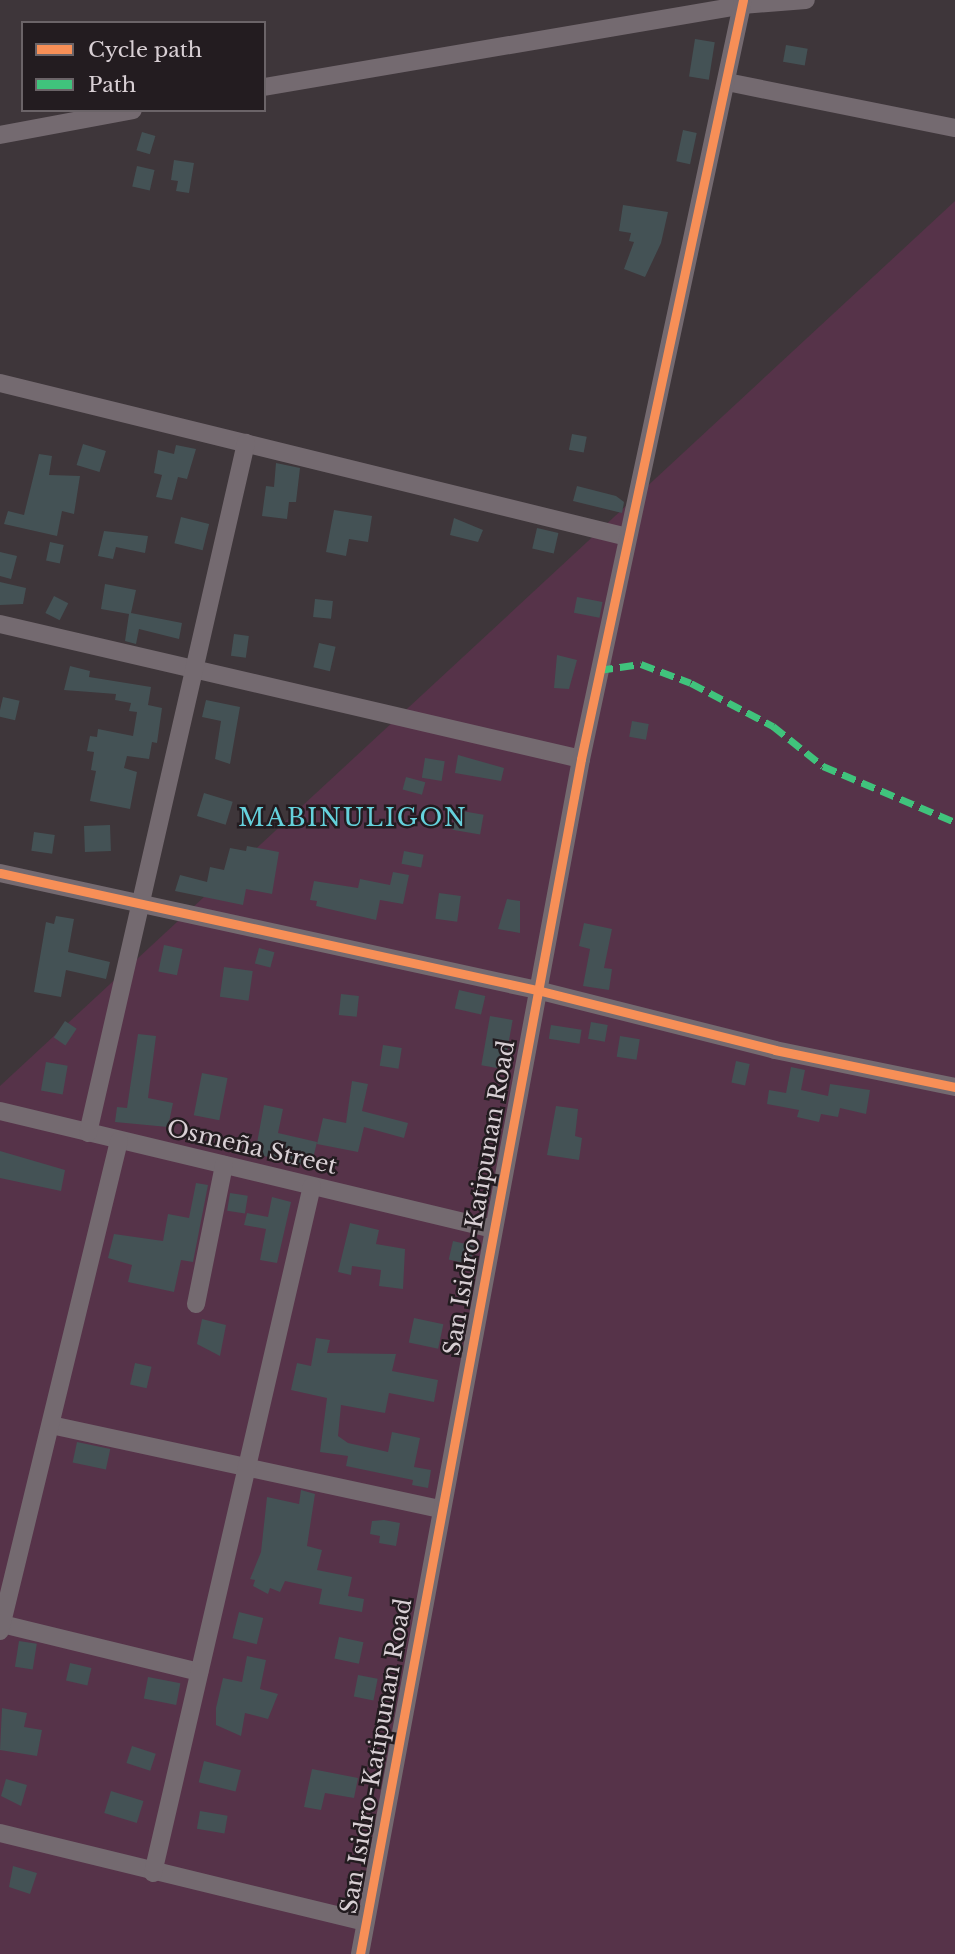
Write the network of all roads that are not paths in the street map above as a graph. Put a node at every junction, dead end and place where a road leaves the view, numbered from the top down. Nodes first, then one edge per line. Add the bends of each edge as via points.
1 (806, 0) edge
2 (743, 2) edge
3 (727, 82) junction
4 (266, 87) edge
5 (122, 112) edge
6 (955, 128) edge
7 (0, 135) edge
8 (0, 383) edge
9 (246, 443) junction
10 (627, 537) junction
11 (0, 624) edge
12 (195, 669) junction
13 (581, 759) junction
14 (0, 873) edge
15 (141, 904) junction
16 (537, 990) junction
17 (955, 1087) edge
18 (0, 1111) edge
19 (88, 1133) junction
20 (119, 1141) junction
21 (224, 1165) junction
22 (312, 1186) junction
23 (493, 1229) junction
24 (195, 1304) dead end
25 (51, 1425) junction
26 (247, 1467) junction
27 (441, 1509) junction
28 (1, 1628) edge
29 (199, 1672) junction
30 (0, 1833) edge
31 (153, 1873) junction
32 (365, 1922) junction
33 (360, 1954) edge

1 - 2 street
2 - 3 street, San Isidro-Katipunan Road
2 - 4 street
3 - 6 street
3 - 10 street, San Isidro-Katipunan Road
5 - 7 street
8 - 9 street
9 - 10 street
9 - 12 street
10 - 13 street, San Isidro-Katipunan Road
11 - 12 street
12 - 13 street
12 - 15 street
13 - 16 street, San Isidro-Katipunan Road
14 - 15 street
15 - 16 street
15 - 19 street
16 - 17 street via 775,1050
16 - 23 street, San Isidro-Katipunan Road
18 - 19 street, Osmeña Street
19 - 20 street, Osmeña Street
20 - 21 street, Osmeña Street
20 - 25 street
21 - 22 street, Osmeña Street
21 - 24 street
22 - 23 street, Osmeña Street
22 - 26 street
23 - 27 street, San Isidro-Katipunan Road
25 - 26 street
25 - 28 street
26 - 27 street
26 - 29 street
27 - 32 street, San Isidro-Katipunan Road
28 - 29 street
29 - 31 street
30 - 31 street
31 - 32 street
32 - 33 street, San Isidro-Katipunan Road

